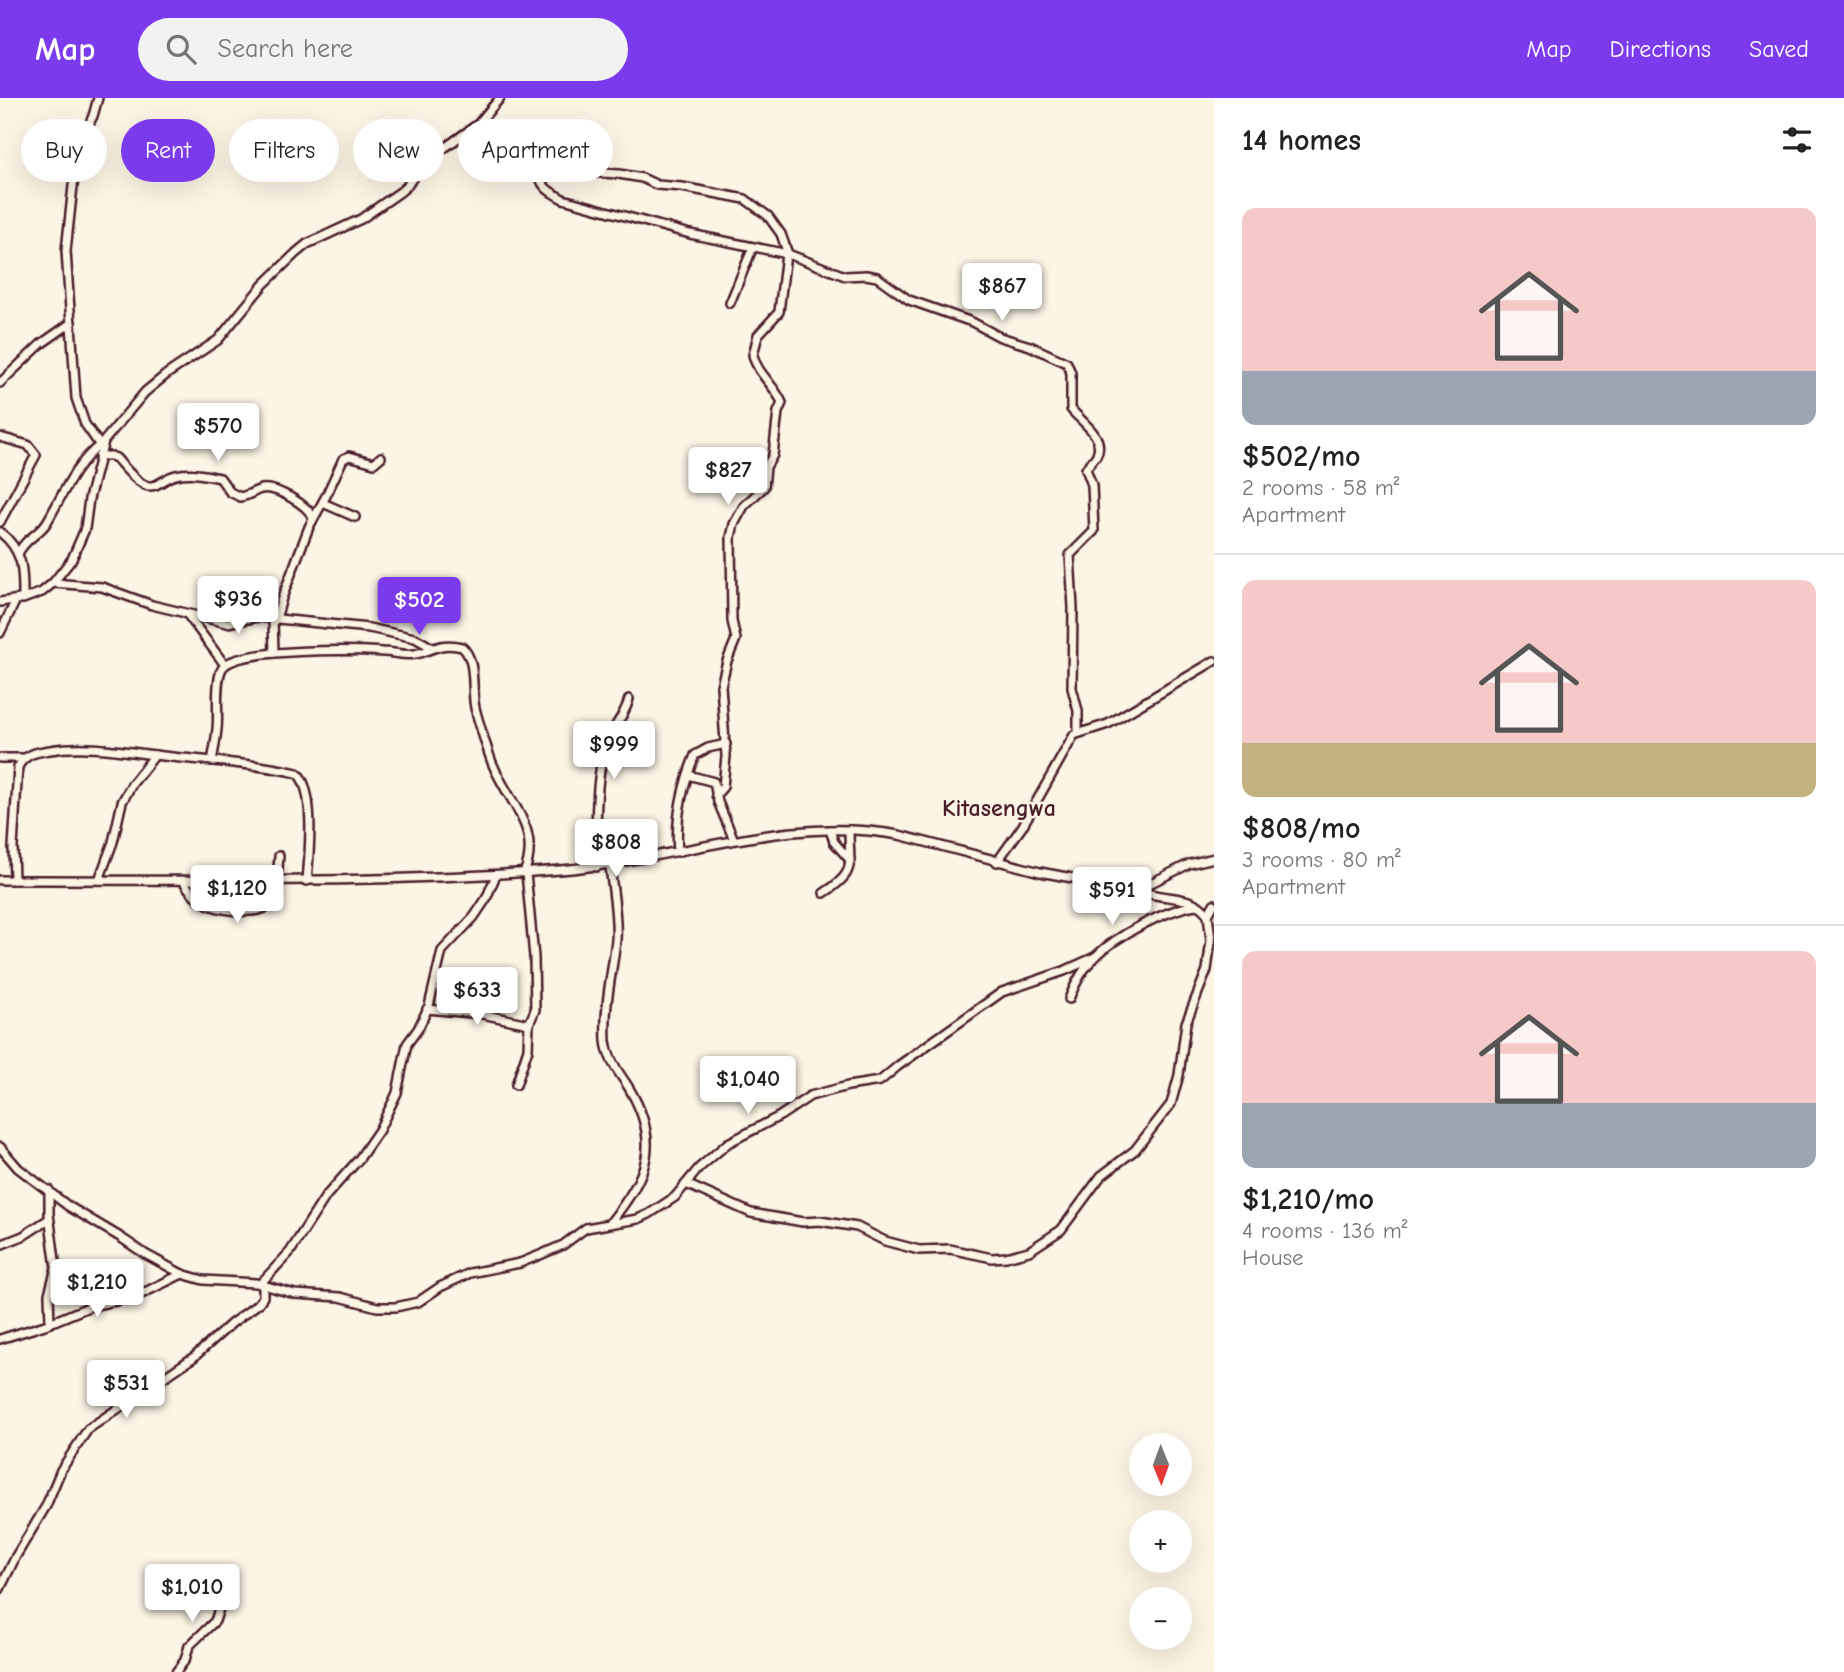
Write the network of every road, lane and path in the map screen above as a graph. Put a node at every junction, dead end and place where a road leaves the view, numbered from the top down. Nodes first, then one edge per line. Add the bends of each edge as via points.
1 (98, 98) edge
2 (500, 98) edge
3 (480, 119) edge
4 (458, 138) edge
5 (613, 174) edge
6 (541, 182) edge
7 (753, 247) junction
8 (787, 254) junction
9 (730, 303) dead end
10 (71, 323) junction
11 (0, 383) edge
12 (0, 438) edge
13 (101, 446) junction
14 (99, 456) junction
15 (381, 457) dead end
16 (323, 503) junction
17 (355, 517) dead end
18 (313, 518) junction
19 (0, 522) edge
20 (0, 532) edge
21 (18, 554) junction
22 (53, 583) junction
23 (20, 599) junction
24 (0, 602) edge
25 (186, 613) junction
26 (274, 619) junction
27 (0, 633) edge
28 (431, 647) junction
29 (274, 653) junction
30 (1214, 661) edge
31 (225, 665) junction
32 (629, 699) dead end
33 (1078, 732) junction
34 (726, 744) junction
35 (155, 755) junction
36 (0, 758) edge
37 (24, 758) junction
38 (212, 761) junction
39 (688, 775) junction
40 (716, 795) junction
41 (830, 830) junction
42 (849, 830) junction
43 (734, 840) junction
44 (678, 852) junction
45 (279, 856) dead end
46 (1214, 858) edge
47 (850, 860) junction
48 (997, 862) junction
49 (610, 865) junction
50 (596, 867) junction
51 (525, 873) junction
52 (496, 875) junction
53 (0, 880) edge
54 (14, 880) junction
55 (99, 880) junction
56 (278, 881) junction
57 (307, 881) junction
58 (184, 882) junction
59 (1137, 889) junction
60 (824, 893) dead end
61 (1214, 904) edge
62 (1196, 905) junction
63 (1208, 915) junction
64 (1095, 957) junction
65 (1069, 999) dead end
66 (427, 1009) junction
67 (529, 1024) junction
68 (516, 1085) dead end
69 (0, 1147) edge
70 (686, 1184) junction
71 (49, 1190) junction
72 (49, 1219) junction
73 (610, 1223) junction
74 (0, 1245) edge
75 (182, 1274) junction
76 (261, 1284) junction
77 (50, 1323) junction
78 (0, 1339) edge
79 (227, 1585) dead end
80 (0, 1589) edge
81 (176, 1672) edge

1 - 10 street via 78,149 73,179 65,251
2 - 3 street
4 - 13 street via 422,164 400,192 361,219 296,253 218,340 145,392
5 - 8 street via 745,199 768,216 781,234
6 - 7 street via 563,199
7 - 8 street
7 - 9 street
8 - 33 street via 845,276 877,277 909,300 1030,346 1070,367 1071,409 1092,430 1099,447 1086,469 1092,485 1094,531 1070,555 1072,688
8 - 34 street via 779,312 758,335 752,355 782,403 764,487 744,506 731,537 736,639 721,686
10 - 11 street
10 - 13 street via 79,411
12 - 19 street via 28,445 36,455
13 - 14 street
13 - 21 street via 80,465 47,522
14 - 18 street via 116,458 147,486 172,476 198,474 220,478 240,497 270,489 302,504
14 - 22 street via 85,529 77,551
15 - 16 street via 374,463 345,457
16 - 17 street
16 - 18 street
18 - 26 street
20 - 21 street
21 - 23 street via 23,565
22 - 23 street
22 - 25 street via 102,587
23 - 24 street
23 - 27 street
25 - 26 street via 227,623
25 - 31 street
26 - 28 street via 369,628 415,638
26 - 29 street
28 - 29 street via 416,654
28 - 51 street via 457,645 468,652 476,710 490,759 529,835 531,852
29 - 31 street via 241,657
30 - 33 street via 1108,724
31 - 38 street via 218,678
32 - 50 street via 602,757
33 - 48 street
34 - 39 street via 699,751
34 - 40 street via 723,788
35 - 37 street via 68,748
35 - 38 street
35 - 55 street via 122,802
36 - 37 street
37 - 54 street via 16,775
38 - 57 street via 281,769 301,777 308,801
39 - 40 street via 714,782
39 - 44 street via 676,821
40 - 43 street
41 - 42 street
41 - 43 street
41 - 47 street
42 - 47 street
42 - 48 street via 899,835
43 - 44 street
44 - 49 street
45 - 56 street
46 - 59 street via 1189,864
47 - 60 street via 846,877
48 - 59 street
49 - 50 street
49 - 73 street via 616,933 606,999 607,1049 641,1113 648,1152 645,1170
50 - 51 street
51 - 52 street
51 - 67 street via 535,976 535,1010
52 - 57 street
52 - 66 street via 474,917 442,951
53 - 54 street
54 - 55 street
55 - 58 street
56 - 57 street
56 - 58 street
56 - 58 street via 275,898 249,912 208,905
59 - 62 street
61 - 63 street
62 - 63 street
62 - 64 street via 1140,927
63 - 70 street via 1209,962 1186,1023 1171,1104 1135,1150 1101,1176 1061,1230 1030,1251 992,1258 950,1249 919,1250 857,1227 751,1213
64 - 65 street
64 - 70 street via 1002,992 880,1081 810,1096 728,1143
66 - 67 street
66 - 76 street via 407,1044 397,1093 375,1137
67 - 68 street via 529,1045
69 - 71 street via 18,1168
70 - 73 street via 649,1214
71 - 72 street
71 - 75 street
72 - 74 street via 23,1237
72 - 77 street via 56,1268 49,1294
73 - 76 street via 586,1228 563,1245 529,1260 470,1273 418,1302 396,1307 295,1294
75 - 76 street
75 - 77 street via 135,1297 91,1306
76 - 80 street via 263,1297 258,1304 194,1357 88,1429 61,1470
77 - 78 street
79 - 81 street via 215,1621 189,1646

